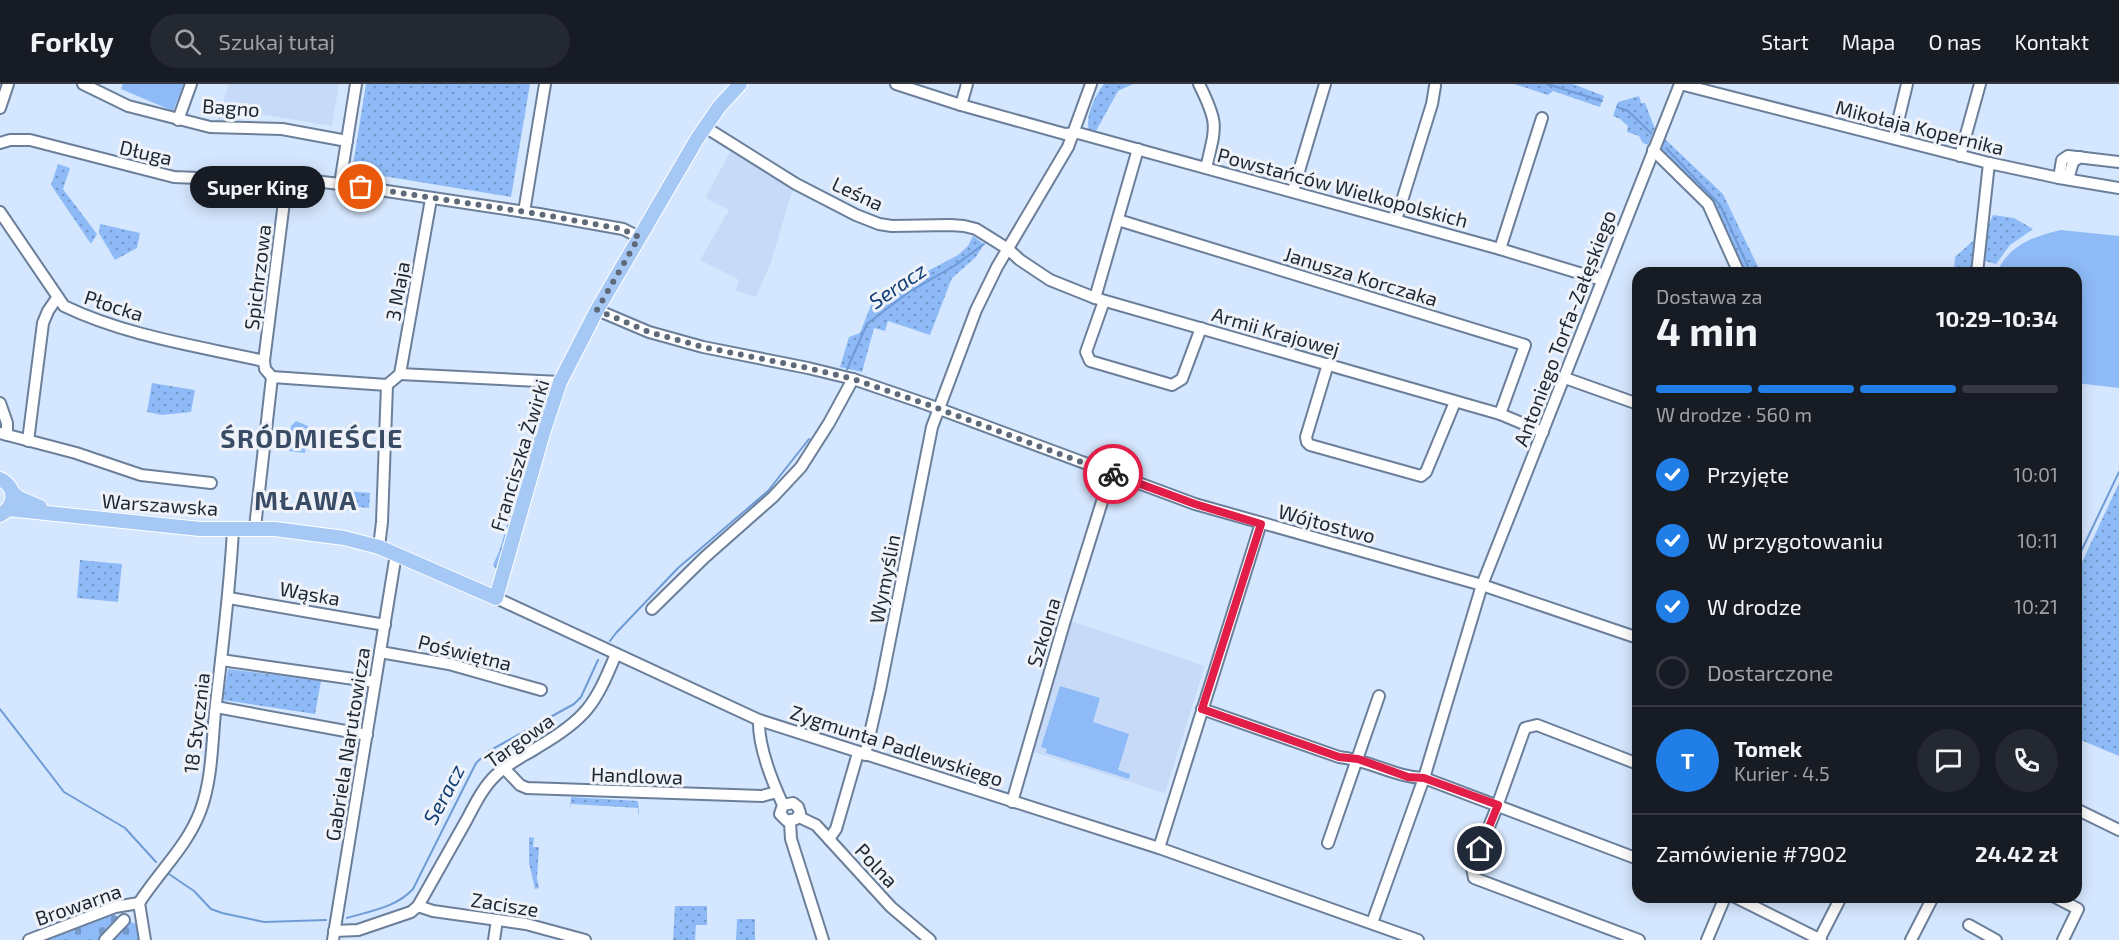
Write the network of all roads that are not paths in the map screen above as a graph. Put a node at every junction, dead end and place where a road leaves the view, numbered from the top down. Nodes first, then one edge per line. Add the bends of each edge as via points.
1 (8, 84) edge
2 (83, 84) edge
3 (191, 84) edge
4 (356, 84) edge
5 (545, 84) edge
6 (740, 84) edge
7 (896, 84) edge
8 (967, 84) edge
9 (1091, 84) edge
10 (1199, 84) edge
11 (1325, 84) edge
12 (1680, 84) edge
13 (1907, 84) edge
14 (1980, 84) edge
15 (1435, 86) dead end
16 (961, 105) junction
17 (0, 108) edge
18 (1542, 118) dead end
19 (178, 120) junction
20 (705, 128) junction
21 (1073, 135) junction
22 (1894, 138) junction
23 (347, 141) junction
24 (0, 143) edge
25 (1138, 149) junction
26 (1653, 150) junction
27 (1960, 156) junction
28 (2119, 162) edge
29 (1989, 163) junction
30 (1206, 168) junction
31 (287, 178) junction
32 (2063, 179) junction
33 (340, 184) junction
34 (2119, 188) edge
35 (1293, 191) junction
36 (431, 198) junction
37 (0, 212) edge
38 (524, 212) junction
39 (1118, 220) junction
40 (1396, 220) junction
41 (639, 237) junction
42 (1008, 249) junction
43 (1500, 249) junction
44 (1736, 267) edge
45 (1978, 267) edge
46 (1602, 280) junction
47 (57, 298) junction
48 (1099, 299) junction
49 (597, 310) junction
50 (1201, 328) junction
51 (264, 362) junction
52 (1328, 364) junction
53 (400, 374) junction
54 (272, 377) junction
55 (1564, 378) junction
56 (853, 379) junction
57 (560, 382) junction
58 (387, 385) junction
59 (1455, 402) junction
60 (1632, 402) edge
61 (0, 403) edge
62 (938, 409) junction
63 (1500, 414) junction
64 (1543, 432) junction
65 (4, 434) edge
66 (28, 441) junction
67 (1111, 473) junction
68 (0, 479) edge
69 (211, 483) dead end
70 (12, 492) junction
71 (4, 512) edge
72 (61, 515) junction
73 (1261, 524) junction
74 (255, 527) junction
75 (233, 529) junction
76 (373, 545) junction
77 (396, 555) junction
78 (1482, 585) junction
79 (229, 598) junction
80 (496, 598) junction
81 (652, 609) dead end
82 (385, 625) junction
83 (1632, 636) edge
84 (380, 652) junction
85 (616, 654) junction
86 (221, 660) junction
87 (375, 682) junction
88 (541, 690) dead end
89 (1379, 696) dead end
90 (216, 707) junction
91 (1202, 709) junction
92 (759, 720) junction
93 (367, 735) junction
94 (862, 754) junction
95 (1358, 759) junction
96 (1632, 762) edge
97 (504, 768) junction
98 (1424, 778) junction
99 (777, 792) junction
100 (1012, 802) junction
101 (1498, 805) junction
102 (2082, 812) edge
103 (794, 819) junction
104 (2119, 830) edge
105 (829, 839) junction
106 (1328, 843) dead end
107 (1159, 848) junction
108 (1632, 857) edge
109 (139, 903) junction
110 (1722, 903) edge
111 (1747, 903) edge
112 (1838, 903) edge
113 (1930, 903) edge
114 (2066, 903) edge
115 (418, 906) junction
116 (124, 920) dead end
117 (497, 920) junction
118 (1372, 923) junction
119 (1969, 925) dead end
120 (333, 935) edge
121 (29, 940) edge
122 (105, 940) edge
123 (145, 940) edge
124 (494, 940) edge
125 (585, 940) edge
126 (823, 940) edge
127 (930, 940) edge
128 (1418, 940) edge
129 (1639, 940) edge
130 (1707, 940) edge
131 (1820, 940) edge
132 (1911, 940) edge
133 (1996, 940) edge
134 (2063, 940) edge

1 - 17 street
2 - 19 street, Bagno via 128,106
3 - 19 street
4 - 23 street
5 - 38 street
6 - 20 main road, Franciszka Żwirki
7 - 16 street, Powstańców Wielkopolskich
8 - 16 street
9 - 21 street, Wymyślin
10 - 30 street via 1214,116 1215,133
11 - 35 street
12 - 22 street, Mikołaja Kopernika
12 - 26 street, Antoniego Torfa-Załęskiego
13 - 22 street
14 - 27 street
15 - 40 street
16 - 21 street, Powstańców Wielkopolskich
18 - 43 street
19 - 23 street, Bagno via 225,128 282,129
20 - 41 main road, Franciszka Żwirki
20 - 42 street, Leśna via 796,184 856,215 879,224 908,227 964,226
21 - 25 street, Powstańców Wielkopolskich via 1078,133
21 - 42 street, Wymyślin
22 - 27 street, Mikołaja Kopernika
23 - 33 street
24 - 31 street, Długa via 30,140 174,177
25 - 30 street, Powstańców Wielkopolskich
25 - 39 street
26 - 44 street via 1708,204
26 - 46 street, Antoniego Torfa-Załęskiego
27 - 29 street, Mikołaja Kopernika
28 - 32 street via 2080,157
29 - 32 street, Mikołaja Kopernika
29 - 45 street
30 - 35 street, Powstańców Wielkopolskich
31 - 33 street, Długa
31 - 51 street, Spichrzowa
32 - 34 street, Mikołaja Kopernika
33 - 36 street, Długa
35 - 40 street, Powstańców Wielkopolskich
36 - 38 street, Długa
36 - 53 street, 3 Maja
37 - 47 street, Płocka
38 - 41 street, Długa via 622,229
39 - 48 street
39 - 63 street, Janusza Korczaka via 1525,345
40 - 43 street, Powstańców Wielkopolskich
41 - 49 main road, Franciszka Żwirki
42 - 48 street, Armii Krajowej via 1050,280
42 - 62 street, Wymyślin via 976,310
43 - 46 street, Powstańców Wielkopolskich
46 - 55 street, Antoniego Torfa-Załęskiego
47 - 51 street, Płocka via 81,314 153,337
47 - 66 street via 43,323
48 - 50 street, Armii Krajowej
48 - 50 street via 1086,352 1090,361 1172,386 1182,379
49 - 56 street, Wójtostwo via 649,332 703,347
49 - 57 main road, Franciszka Żwirki
50 - 52 street, Armii Krajowej
51 - 54 street
52 - 59 street, Armii Krajowej
52 - 59 street via 1306,437 1310,445 1421,476
53 - 57 street
53 - 58 street
54 - 58 street
54 - 74 street
55 - 60 street
55 - 64 street, Antoniego Torfa-Załęskiego
56 - 62 street, Wójtostwo
56 - 81 street via 801,467
57 - 80 main road, Franciszka Żwirki
58 - 76 street via 382,522
59 - 63 street, Armii Krajowej
61 - 65 street via 7,423
62 - 67 street, Wójtostwo
62 - 94 street, Wymyślin via 880,690
63 - 64 street, Armii Krajowej
64 - 78 street, Antoniego Torfa-Załęskiego
65 - 66 street
66 - 69 street via 141,476
67 - 73 street, Wójtostwo
67 - 100 street, Szkolna
68 - 70 main road, Warszawska
70 - 71 main road via 12,504
70 - 72 main road, Warszawska
71 - 72 main road, Warszawska via 26,510
72 - 75 main road, Warszawska
73 - 78 street, Wójtostwo
73 - 91 street
74 - 75 main road, Warszawska
74 - 76 main road, Warszawska
75 - 79 street, 18 Stycznia
76 - 77 main road, Zygmunta Padlewskiego
77 - 80 main road, Zygmunta Padlewskiego
77 - 82 street, Gabriela Narutowicza
78 - 83 street, Wójtostwo
78 - 98 street, Antoniego Torfa-Załęskiego
79 - 82 street, Wąska
79 - 86 street, 18 Stycznia
80 - 85 street, Zygmunta Padlewskiego
82 - 84 street, Gabriela Narutowicza
84 - 87 street, Gabriela Narutowicza
84 - 88 street, Poświętna via 449,664
85 - 92 street, Zygmunta Padlewskiego
85 - 97 street, Targowa via 599,692 580,718
86 - 87 street
86 - 90 street, 18 Stycznia
87 - 93 street, Gabriela Narutowicza
89 - 95 street
90 - 93 street
90 - 109 street, 18 Stycznia via 201,810 190,834
91 - 95 street via 1339,757
91 - 107 street
92 - 94 street, Zygmunta Padlewskiego
92 - 99 street via 760,738
93 - 120 street, Gabriela Narutowicza
94 - 100 street, Zygmunta Padlewskiego
94 - 105 street, Wymyślin
95 - 98 street via 1408,777
95 - 106 street
96 - 101 street via 1537,724 1525,728
97 - 99 street, Handlowa via 527,788 750,796
97 - 115 street, Targowa via 480,795
98 - 101 street
98 - 118 street, Antoniego Torfa-Załęskiego
99 - 103 street via 783,805 782,817
100 - 107 street, Zygmunta Padlewskiego
101 - 108 street
101 - 129 street via 1472,868 1474,878
102 - 104 street
103 - 105 street, Polna via 816,825
103 - 126 street via 791,839
105 - 127 street, Polna via 891,907
107 - 118 street, Zygmunta Padlewskiego
109 - 121 street, Browarna via 115,907
109 - 123 street
110 - 130 street
111 - 131 street
112 - 131 street
113 - 132 street
114 - 134 street via 2078,909
115 - 117 street, Zacisze
115 - 120 street via 402,915
116 - 122 street
117 - 124 street
117 - 125 street, Zacisze
118 - 128 street, Zygmunta Padlewskiego
119 - 133 street

